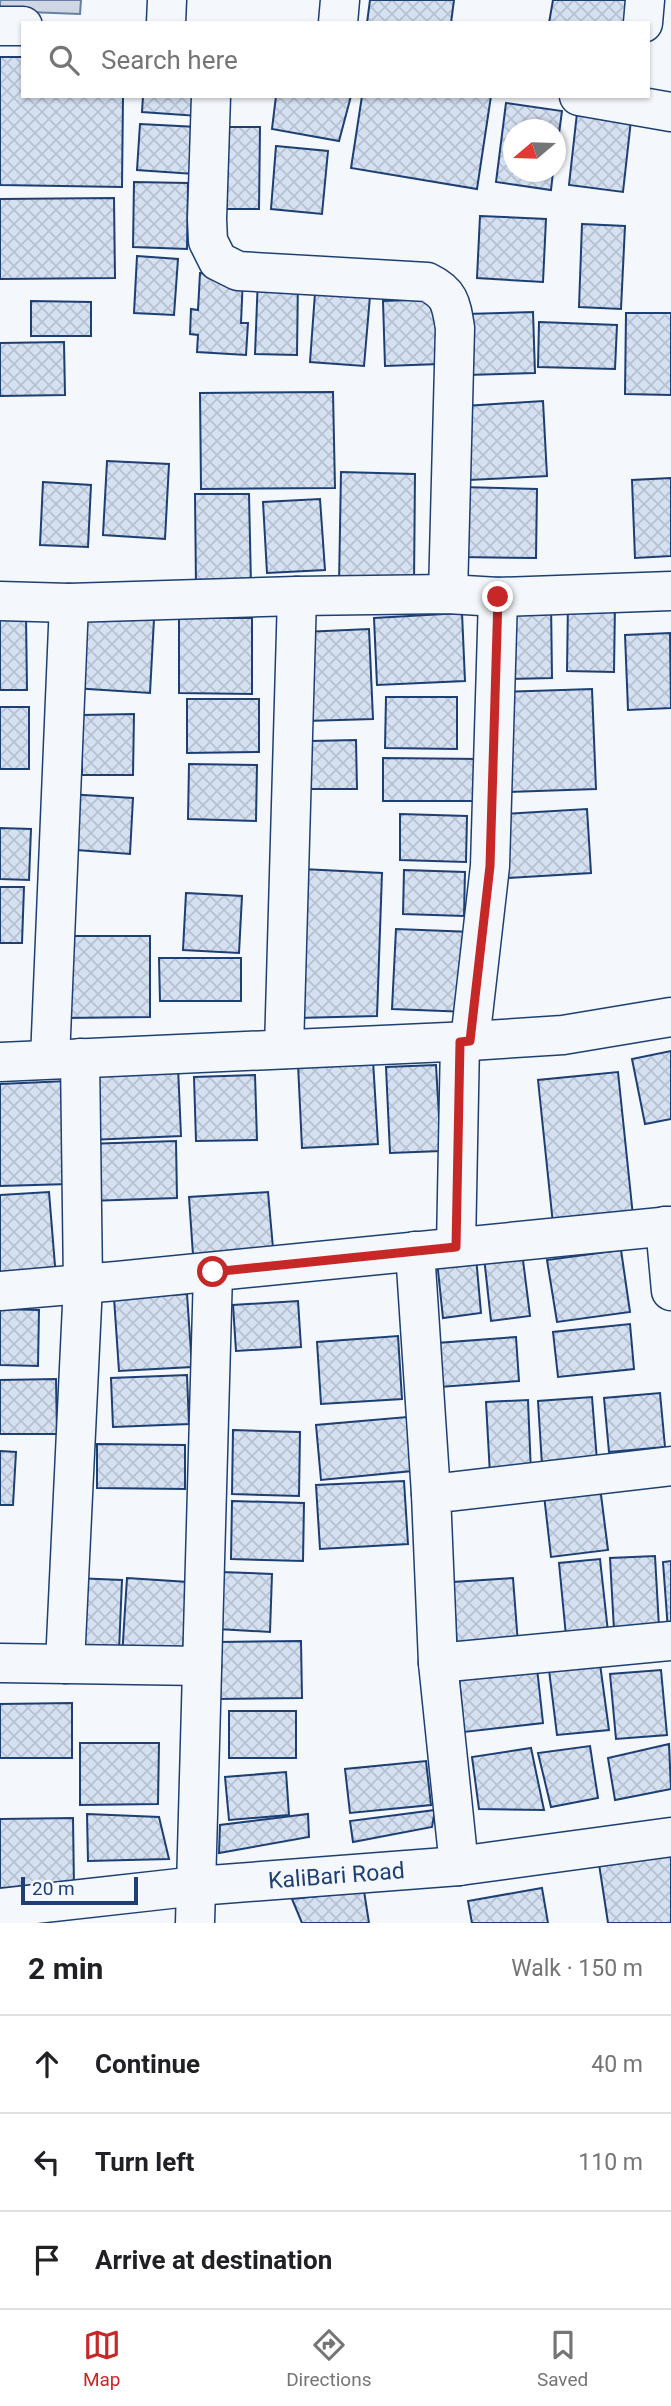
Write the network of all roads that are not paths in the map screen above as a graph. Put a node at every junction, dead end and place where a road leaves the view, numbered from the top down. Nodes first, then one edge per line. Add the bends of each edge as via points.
1 (167, 0) edge
2 (340, 0) edge
3 (645, 0) edge
4 (166, 21) edge
5 (338, 21) edge
6 (643, 21) edge
7 (0, 26) edge
8 (21, 26) edge
9 (211, 98) edge
10 (594, 98) edge
11 (648, 105) edge
12 (671, 591) edge
13 (449, 594) junction
14 (297, 596) junction
15 (498, 597) junction
16 (0, 601) edge
17 (69, 603) junction
18 (671, 1017) edge
19 (465, 1041) junction
20 (284, 1049) junction
21 (65, 1059) junction
22 (0, 1062) edge
23 (668, 1226) edge
24 (456, 1247) junction
25 (415, 1251) junction
26 (213, 1272) junction
27 (83, 1284) junction
28 (0, 1291) edge
29 (671, 1291) edge
30 (671, 1466) edge
31 (431, 1494) junction
32 (671, 1641) edge
33 (0, 1662) edge
34 (438, 1663) junction
35 (65, 1664) junction
36 (202, 1666) junction
37 (671, 1837) edge
38 (459, 1866) junction
39 (196, 1905) edge
40 (0, 1908) edge

1 - 4 street
2 - 5 street
3 - 6 street
7 - 8 street
9 - 13 street via 207,219 208,241 218,261 238,271 427,282 442,289 451,303 455,328
10 - 11 street
12 - 15 street
13 - 14 street
13 - 15 street
14 - 17 street
14 - 20 street
15 - 19 street via 490,866
16 - 17 street
17 - 21 street
18 - 19 street via 563,1035
19 - 20 street
19 - 24 street
20 - 21 street
21 - 22 street
21 - 27 street
23 - 24 street
23 - 29 street
24 - 25 street
25 - 26 street
25 - 31 street
26 - 27 street
26 - 36 street
27 - 28 street
27 - 35 street
30 - 31 street
31 - 34 street
32 - 34 street
33 - 35 street
34 - 38 street
35 - 36 street
36 - 39 street
37 - 38 street, KaliBari Road
38 - 39 street, KaliBari Road
39 - 40 street, KaliBari Road

